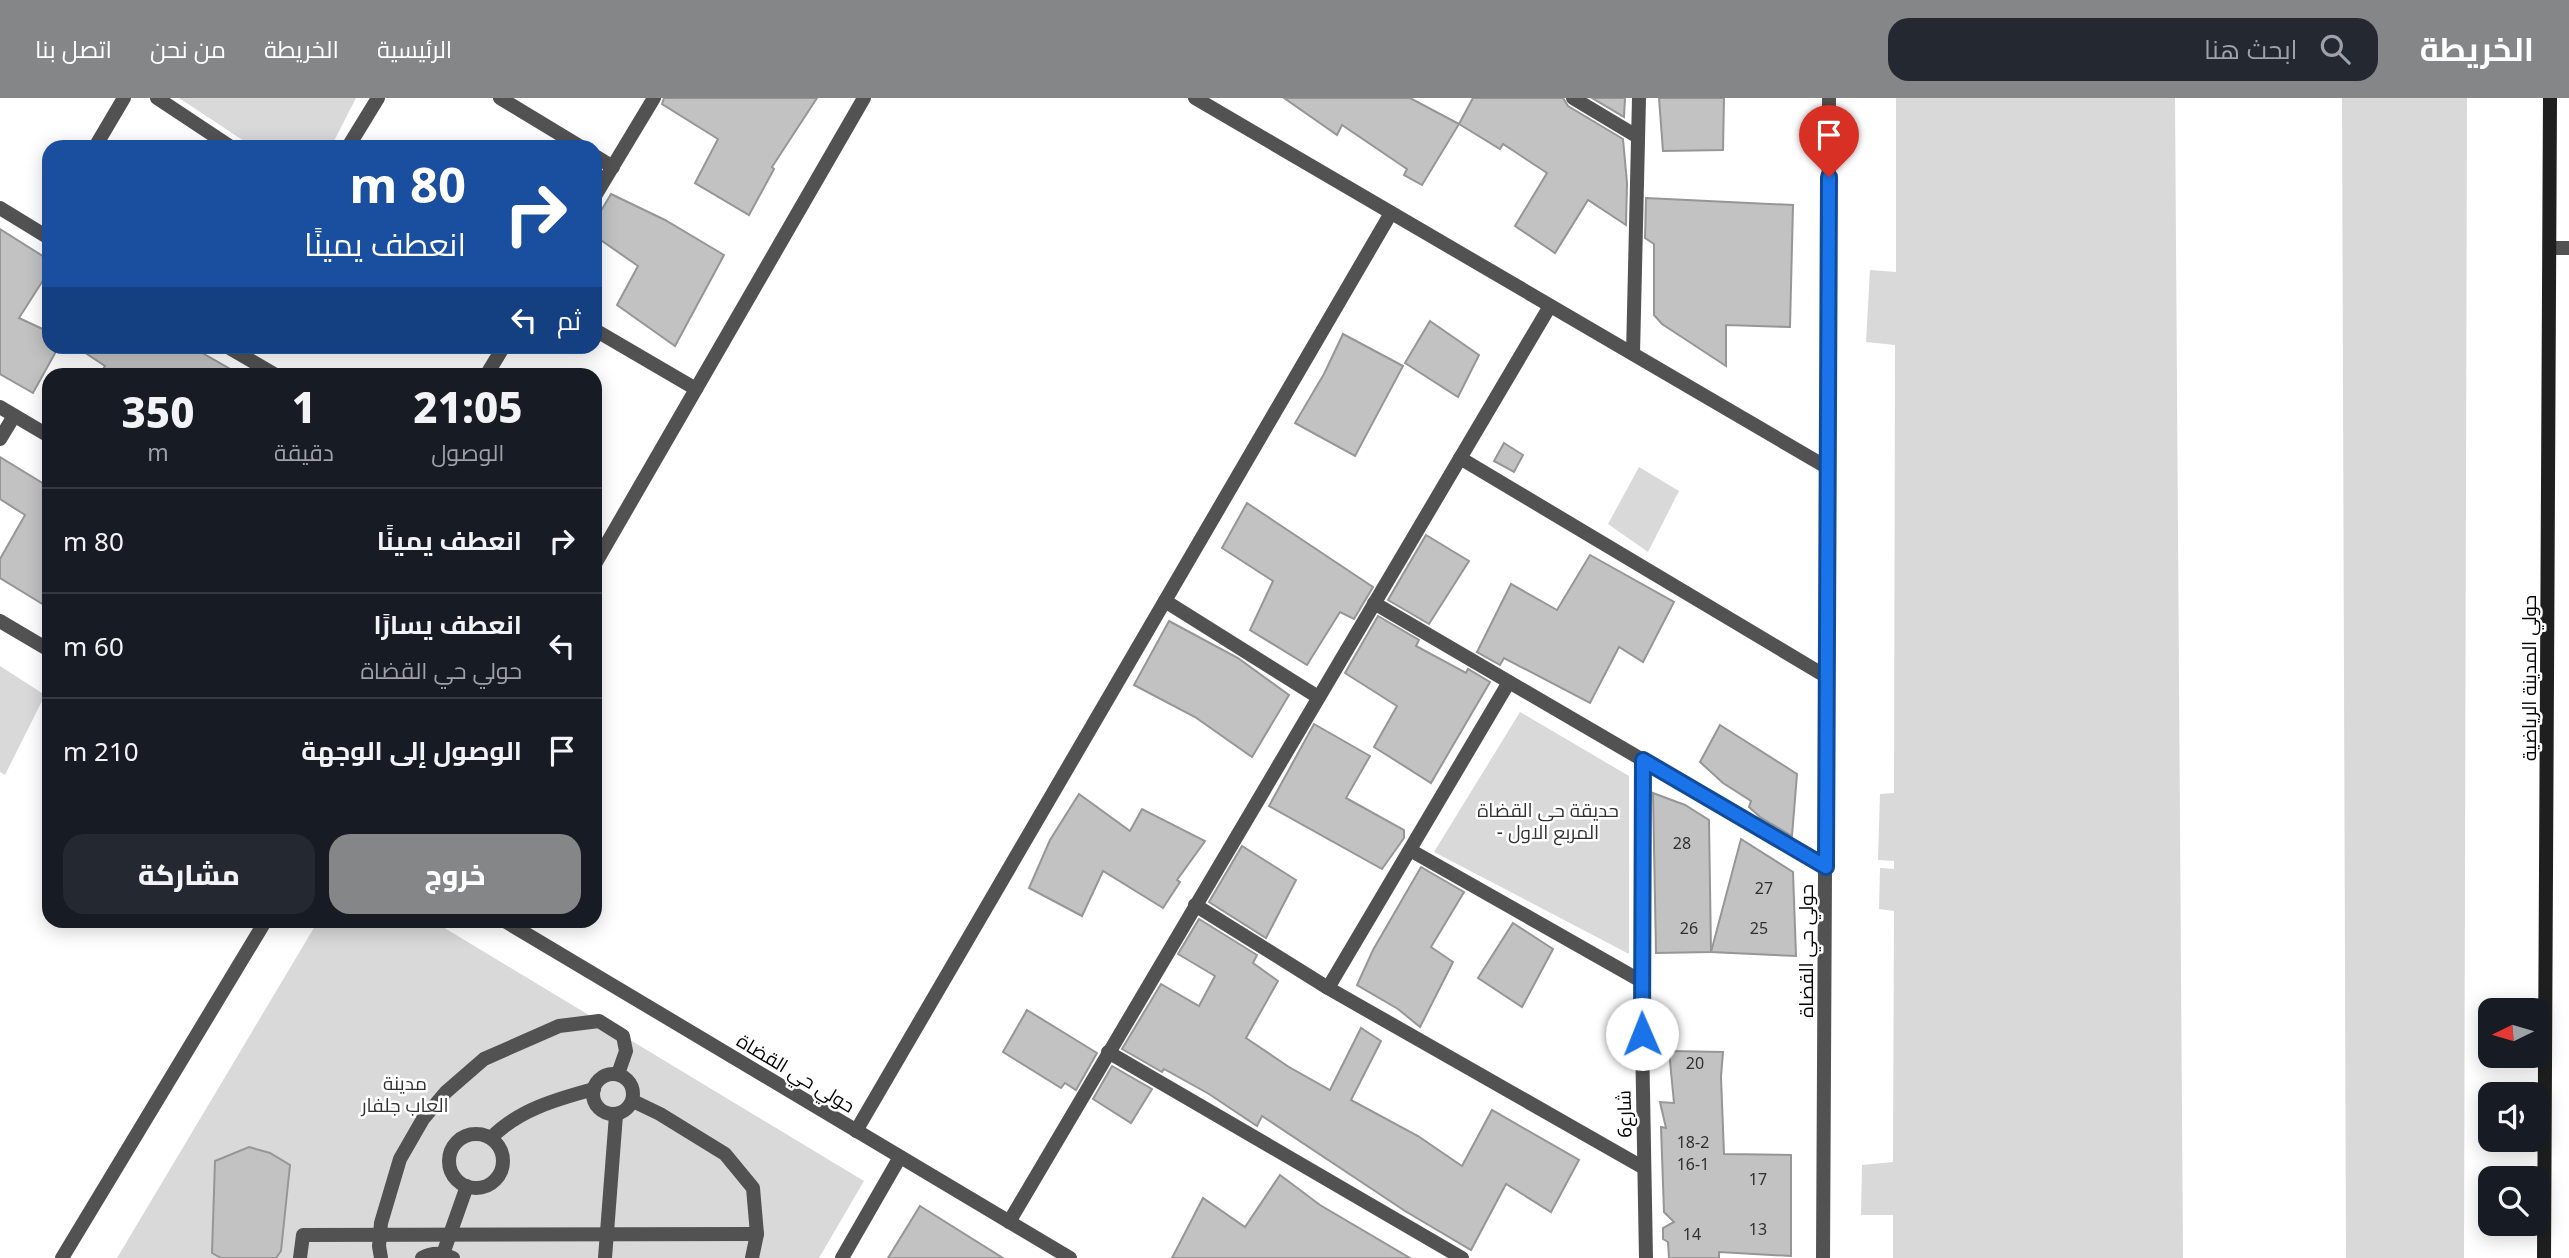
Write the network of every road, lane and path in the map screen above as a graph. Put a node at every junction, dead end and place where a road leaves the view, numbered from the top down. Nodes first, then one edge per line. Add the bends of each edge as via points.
1 (124, 98) edge
2 (157, 98) edge
3 (378, 98) edge
4 (500, 98) edge
5 (654, 98) edge
6 (863, 98) edge
7 (1195, 98) edge
8 (1573, 98) edge
9 (1639, 98) edge
10 (1829, 98) edge
11 (2550, 98) edge
12 (1638, 137) junction
13 (99, 140) edge
14 (220, 140) edge
15 (352, 140) edge
16 (569, 140) edge
17 (602, 160) edge
18 (613, 167) junction
19 (602, 185) edge
20 (0, 208) edge
21 (1391, 213) junction
22 (42, 230) edge
23 (2569, 247) edge
24 (2551, 248) junction
25 (1550, 306) junction
26 (602, 334) edge
27 (239, 354) edge
28 (1633, 354) junction
29 (264, 368) edge
30 (696, 389) junction
31 (0, 407) edge
32 (14, 415) junction
33 (42, 432) edge
34 (0, 439) edge
35 (1460, 458) junction
36 (1828, 468) junction
37 (602, 552) edge
38 (1165, 601) junction
39 (1374, 603) junction
40 (0, 621) edge
41 (42, 646) edge
42 (1827, 677) junction
43 (1509, 682) junction
44 (1318, 697) junction
45 (1643, 760) junction
46 (1410, 850) junction
47 (1826, 867) junction
48 (1195, 905) junction
49 (261, 928) edge
50 (516, 928) edge
51 (1641, 981) junction
52 (1328, 988) junction
53 (1108, 1052) junction
54 (618, 1074) junction
55 (594, 1089) junction
56 (633, 1101) junction
57 (616, 1115) junction
58 (856, 1131) junction
59 (491, 1138) junction
60 (900, 1157) junction
61 (1644, 1168) junction
62 (467, 1186) junction
63 (1009, 1222) junction
64 (606, 1234) junction
65 (757, 1234) junction
66 (380, 1235) junction
67 (449, 1235) junction
68 (448, 1256) edge
69 (62, 1258) edge
70 (300, 1258) edge
71 (381, 1258) edge
72 (422, 1258) edge
73 (605, 1258) edge
74 (752, 1258) edge
75 (842, 1258) edge
76 (1070, 1258) edge
77 (1462, 1258) edge
78 (1646, 1258) edge
79 (1823, 1258) edge
80 (2544, 1258) edge

1 - 13 street
2 - 14 street
3 - 15 street
4 - 16 street
5 - 18 street
6 - 30 street
7 - 21 street
8 - 12 street
9 - 12 street
10 - 36 street, حولي حي القضاة
11 - 24 street, حولي المدينة الرياضية
12 - 28 street
17 - 18 street
18 - 19 street
20 - 22 street
21 - 25 street
21 - 38 street
23 - 24 street
24 - 80 street, حولي المدينة الرياضية
25 - 28 street
25 - 35 street
26 - 30 street
27 - 29 street
28 - 36 street
30 - 37 street
31 - 32 street
32 - 33 street
32 - 34 street
35 - 39 street
35 - 42 street
36 - 42 street, حولي حي القضاة
38 - 44 street
38 - 58 street
39 - 43 street
39 - 44 street
40 - 41 street
42 - 47 street, حولي حي القضاة
43 - 45 street
43 - 46 street
44 - 48 street
45 - 47 street
45 - 51 street, شارع6
46 - 51 street
46 - 52 street
47 - 79 street, حولي حي القضاة
48 - 52 street
48 - 53 street
49 - 69 street
50 - 58 street, حولي حي القضاة
51 - 61 street, شارع6
52 - 61 street
53 - 63 street
53 - 77 street
54 - 55 street via 606,1075
54 - 56 street via 634,1090
54 - 66 street via 626,1051 623,1036 599,1021 559,1026 484,1059 423,1119 400,1159
55 - 57 street via 598,1108
55 - 59 street via 545,1103
56 - 57 street
56 - 65 street via 725,1154 753,1188
57 - 64 street
58 - 60 street, حولي حي القضاة
59 - 62 street via 500,1147 500,1173 492,1183
59 - 62 street via 476,1133 461,1138 451,1149 449,1164
60 - 63 street, حولي حي القضاة
60 - 75 street
61 - 78 street, شارع6
62 - 67 street
63 - 76 street, حولي حي القضاة
64 - 65 street
64 - 67 street
64 - 73 street
65 - 74 street
66 - 67 street
66 - 70 street via 303,1236
66 - 71 street
67 - 68 street
68 - 72 street

